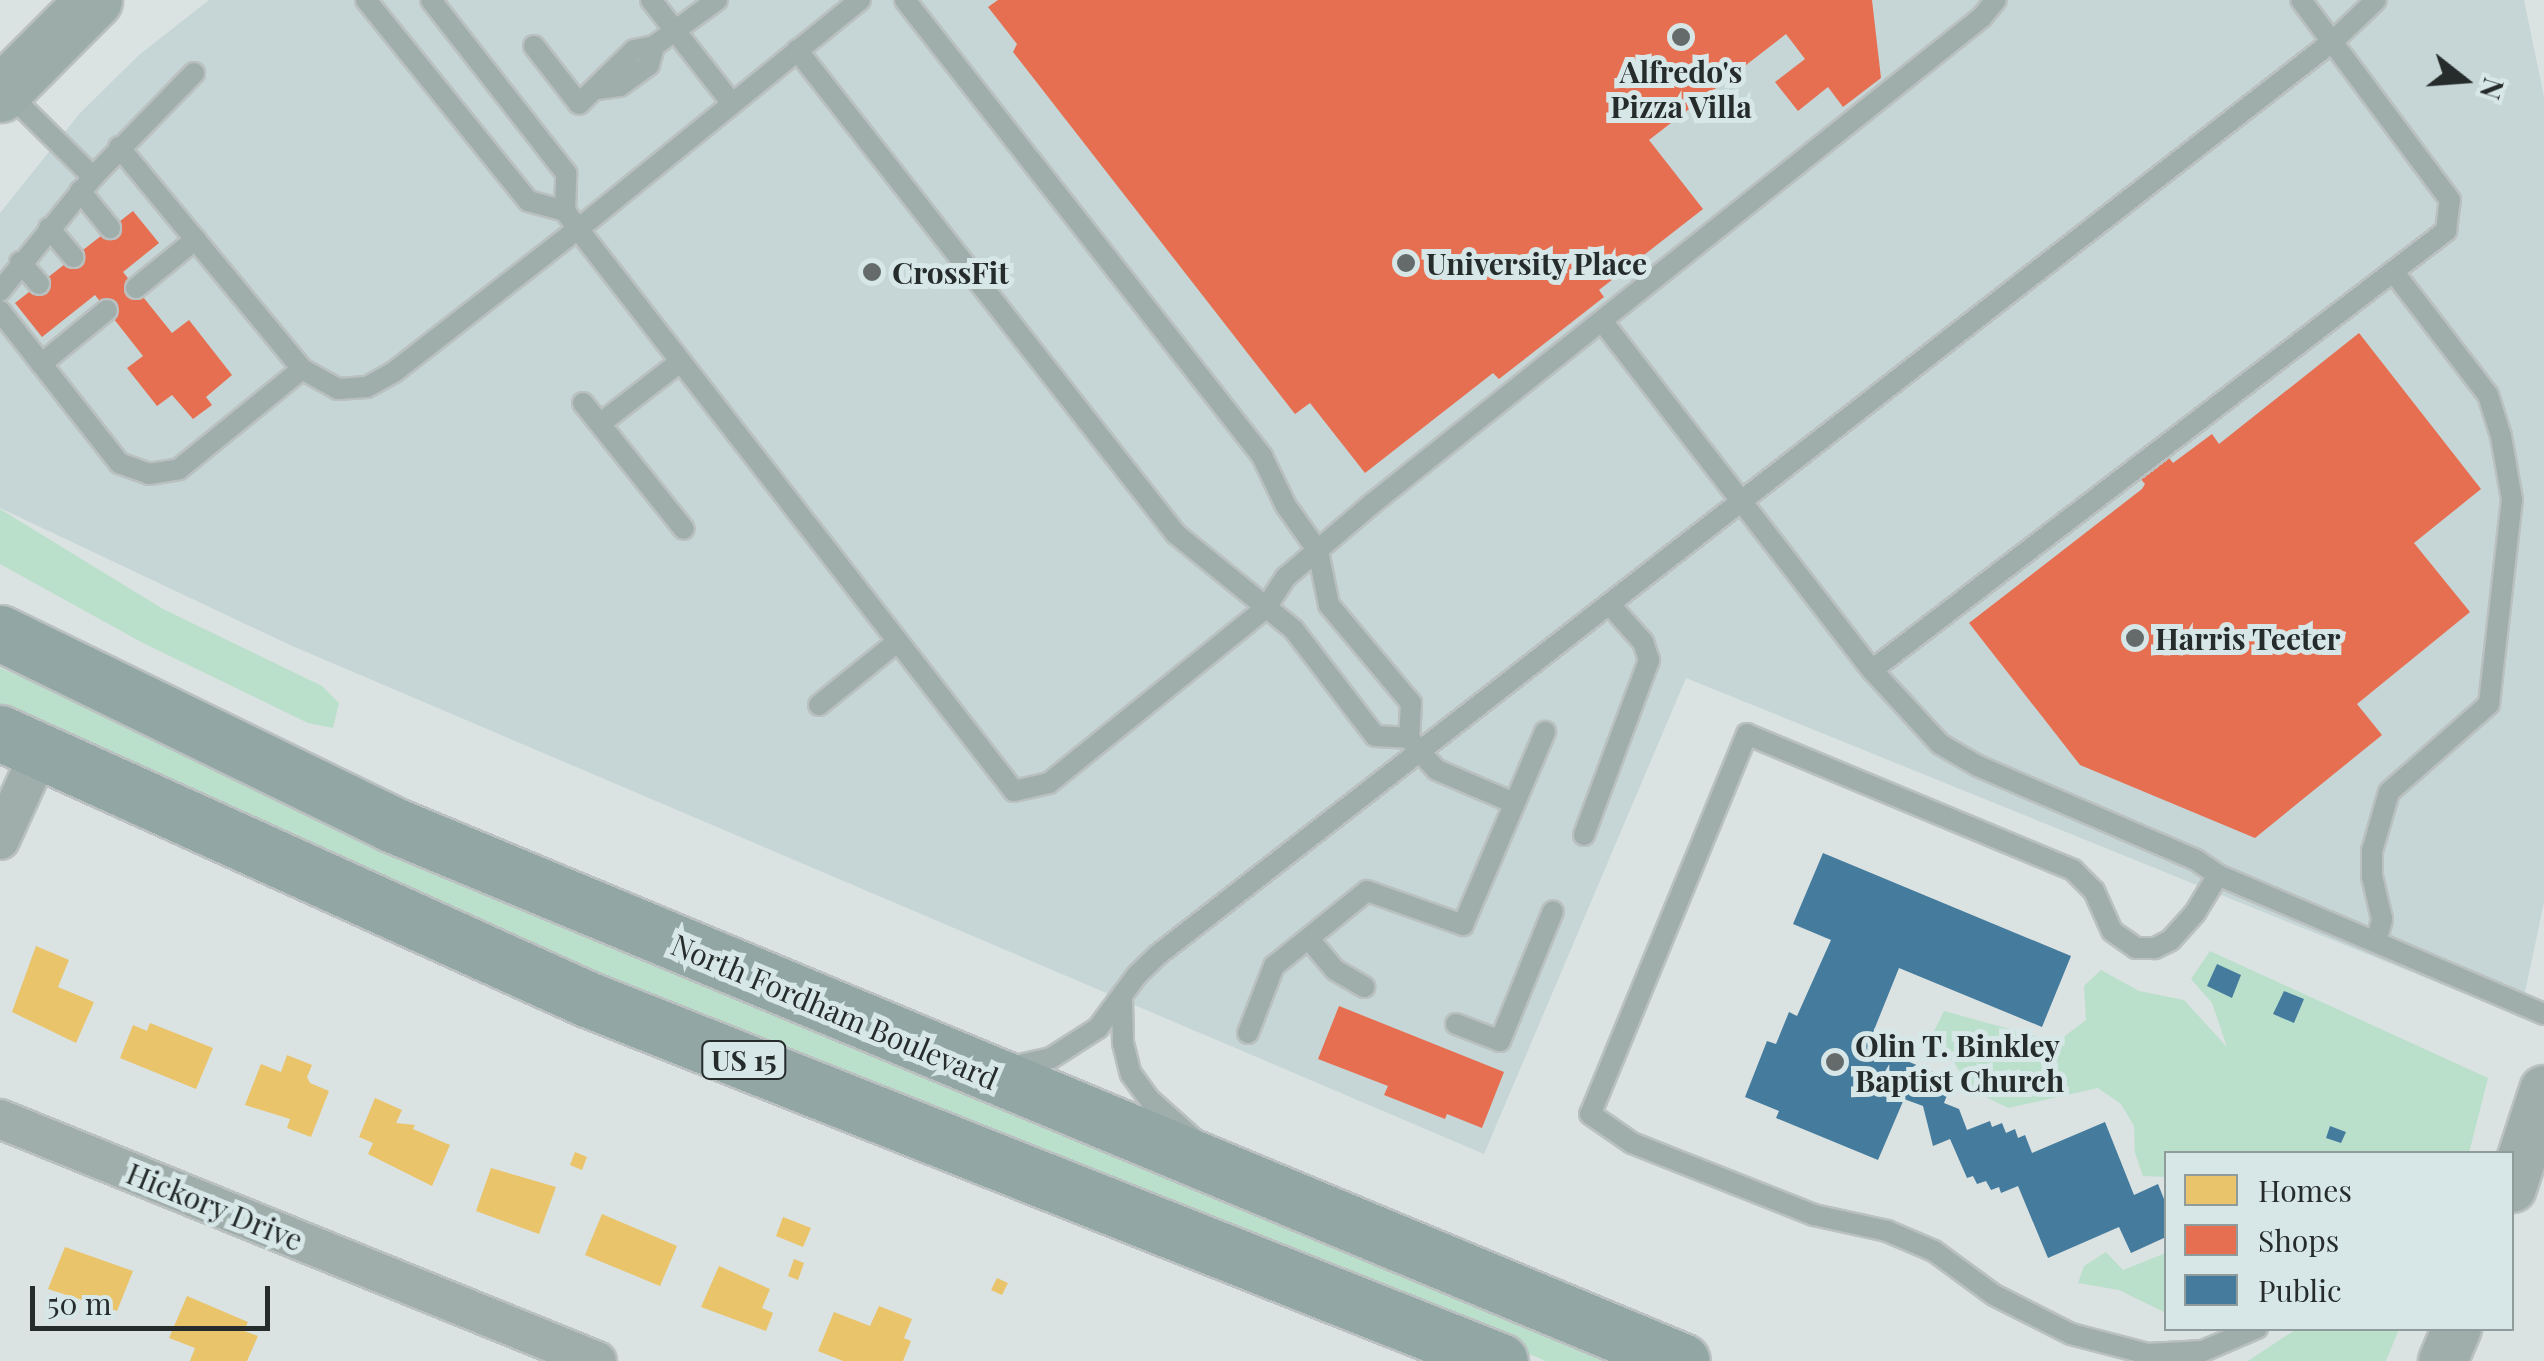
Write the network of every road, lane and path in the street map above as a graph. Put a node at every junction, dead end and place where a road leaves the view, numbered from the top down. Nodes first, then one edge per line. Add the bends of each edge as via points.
1 (94, 0) edge
2 (366, 0) edge
3 (431, 0) edge
4 (651, 0) edge
5 (717, 0) edge
6 (860, 0) edge
7 (906, 0) edge
8 (1996, 0) edge
9 (2300, 0) edge
10 (2376, 0) edge
11 (676, 31) junction
12 (2333, 42) junction
13 (534, 46) dead end
14 (797, 50) junction
15 (194, 73) dead end
16 (2, 92) edge
17 (731, 102) junction
18 (119, 148) junction
19 (86, 184) junction
20 (566, 210) junction
21 (50, 228) junction
22 (110, 228) dead end
23 (578, 229) junction
24 (196, 239) junction
25 (73, 257) dead end
26 (20, 262) junction
27 (2394, 271) junction
28 (140, 276) dead end
29 (39, 284) dead end
30 (0, 291) edge
31 (107, 310) dead end
32 (0, 311) edge
33 (1602, 321) junction
34 (680, 362) junction
35 (41, 364) junction
36 (302, 369) junction
37 (583, 404) dead end
38 (601, 423) junction
39 (1741, 501) junction
40 (684, 530) dead end
41 (1318, 551) junction
42 (1610, 605) junction
43 (1264, 609) junction
44 (0, 633) edge
45 (898, 642) junction
46 (1872, 670) junction
47 (819, 705) dead end
48 (1545, 732) dead end
49 (20, 742) edge
50 (1415, 746) junction
51 (1514, 803) junction
52 (1584, 835) dead end
53 (0, 840) edge
54 (2218, 875) junction
55 (1553, 910) dead end
56 (1308, 939) junction
57 (2376, 942) junction
58 (1365, 986) dead end
59 (1122, 1000) junction
60 (2544, 1014) edge
61 (1456, 1024) dead end
62 (1248, 1033) dead end
63 (985, 1074) junction
64 (2544, 1090) edge
65 (0, 1119) edge
66 (1225, 1171) junction
67 (2514, 1182) edge
68 (2249, 1331) edge
69 (2455, 1331) edge
70 (597, 1361) edge
71 (1500, 1361) edge
72 (1682, 1361) edge
73 (2443, 1361) edge

1 - 16 main road
2 - 20 lane via 528,201
3 - 20 lane via 566,173
4 - 11 lane
5 - 11 lane
6 - 14 lane
7 - 41 lane via 1262,456
8 - 33 lane
9 - 12 lane
10 - 12 lane
11 - 13 lane via 634,50 578,104
11 - 17 lane
12 - 27 lane via 2450,200 2446,231
12 - 39 lane
14 - 17 lane
14 - 43 lane via 1176,534
15 - 18 lane
16 - 19 lane
17 - 23 lane
18 - 19 lane
18 - 24 lane
19 - 21 lane
19 - 22 lane
20 - 23 lane
21 - 25 lane
21 - 26 lane
23 - 34 lane
23 - 36 lane via 367,387 338,389
24 - 28 lane
24 - 36 lane
26 - 29 lane
26 - 30 lane
27 - 46 lane
27 - 57 lane via 2488,395 2512,500 2489,704 2388,792 2372,851 2382,919
31 - 35 lane via 72,326
32 - 35 lane
33 - 39 lane
33 - 41 lane
34 - 38 lane
34 - 45 lane
35 - 36 lane via 118,462 149,474 179,469
37 - 38 lane
38 - 40 lane
39 - 42 lane
39 - 46 lane
41 - 43 lane via 1286,577
41 - 50 lane via 1329,605 1411,703
42 - 50 lane
42 - 52 lane via 1643,642 1649,660
43 - 45 lane via 1050,783 1014,792
43 - 50 lane via 1294,630 1375,736
44 - 63 highway, North Fordham Boulevard / US 15 via 391,824
45 - 47 lane
46 - 54 lane via 1921,728 1958,756
48 - 51 lane
49 - 53 street
49 - 71 highway, US 15 via 587,998
50 - 51 lane via 1437,770
50 - 59 lane via 1159,954
51 - 56 lane via 1463,925 1368,891
54 - 57 lane
54 - 68 lane via 2171,940 2136,948 2112,930 2094,891 2072,870 1747,734 1590,1114 1632,1143 1814,1215 1887,1231 1934,1250 1994,1295 2071,1334 2148,1354 2203,1350
55 - 61 lane via 1500,1041
56 - 58 lane via 1335,970
56 - 62 lane via 1274,966
57 - 60 lane
59 - 63 lane via 1070,1049
59 - 66 lane via 1130,1074
63 - 66 highway, North Fordham Boulevard / US 15
64 - 67 street
65 - 70 street, Hickory Drive
66 - 72 highway, North Fordham Boulevard / US 15
69 - 73 street

